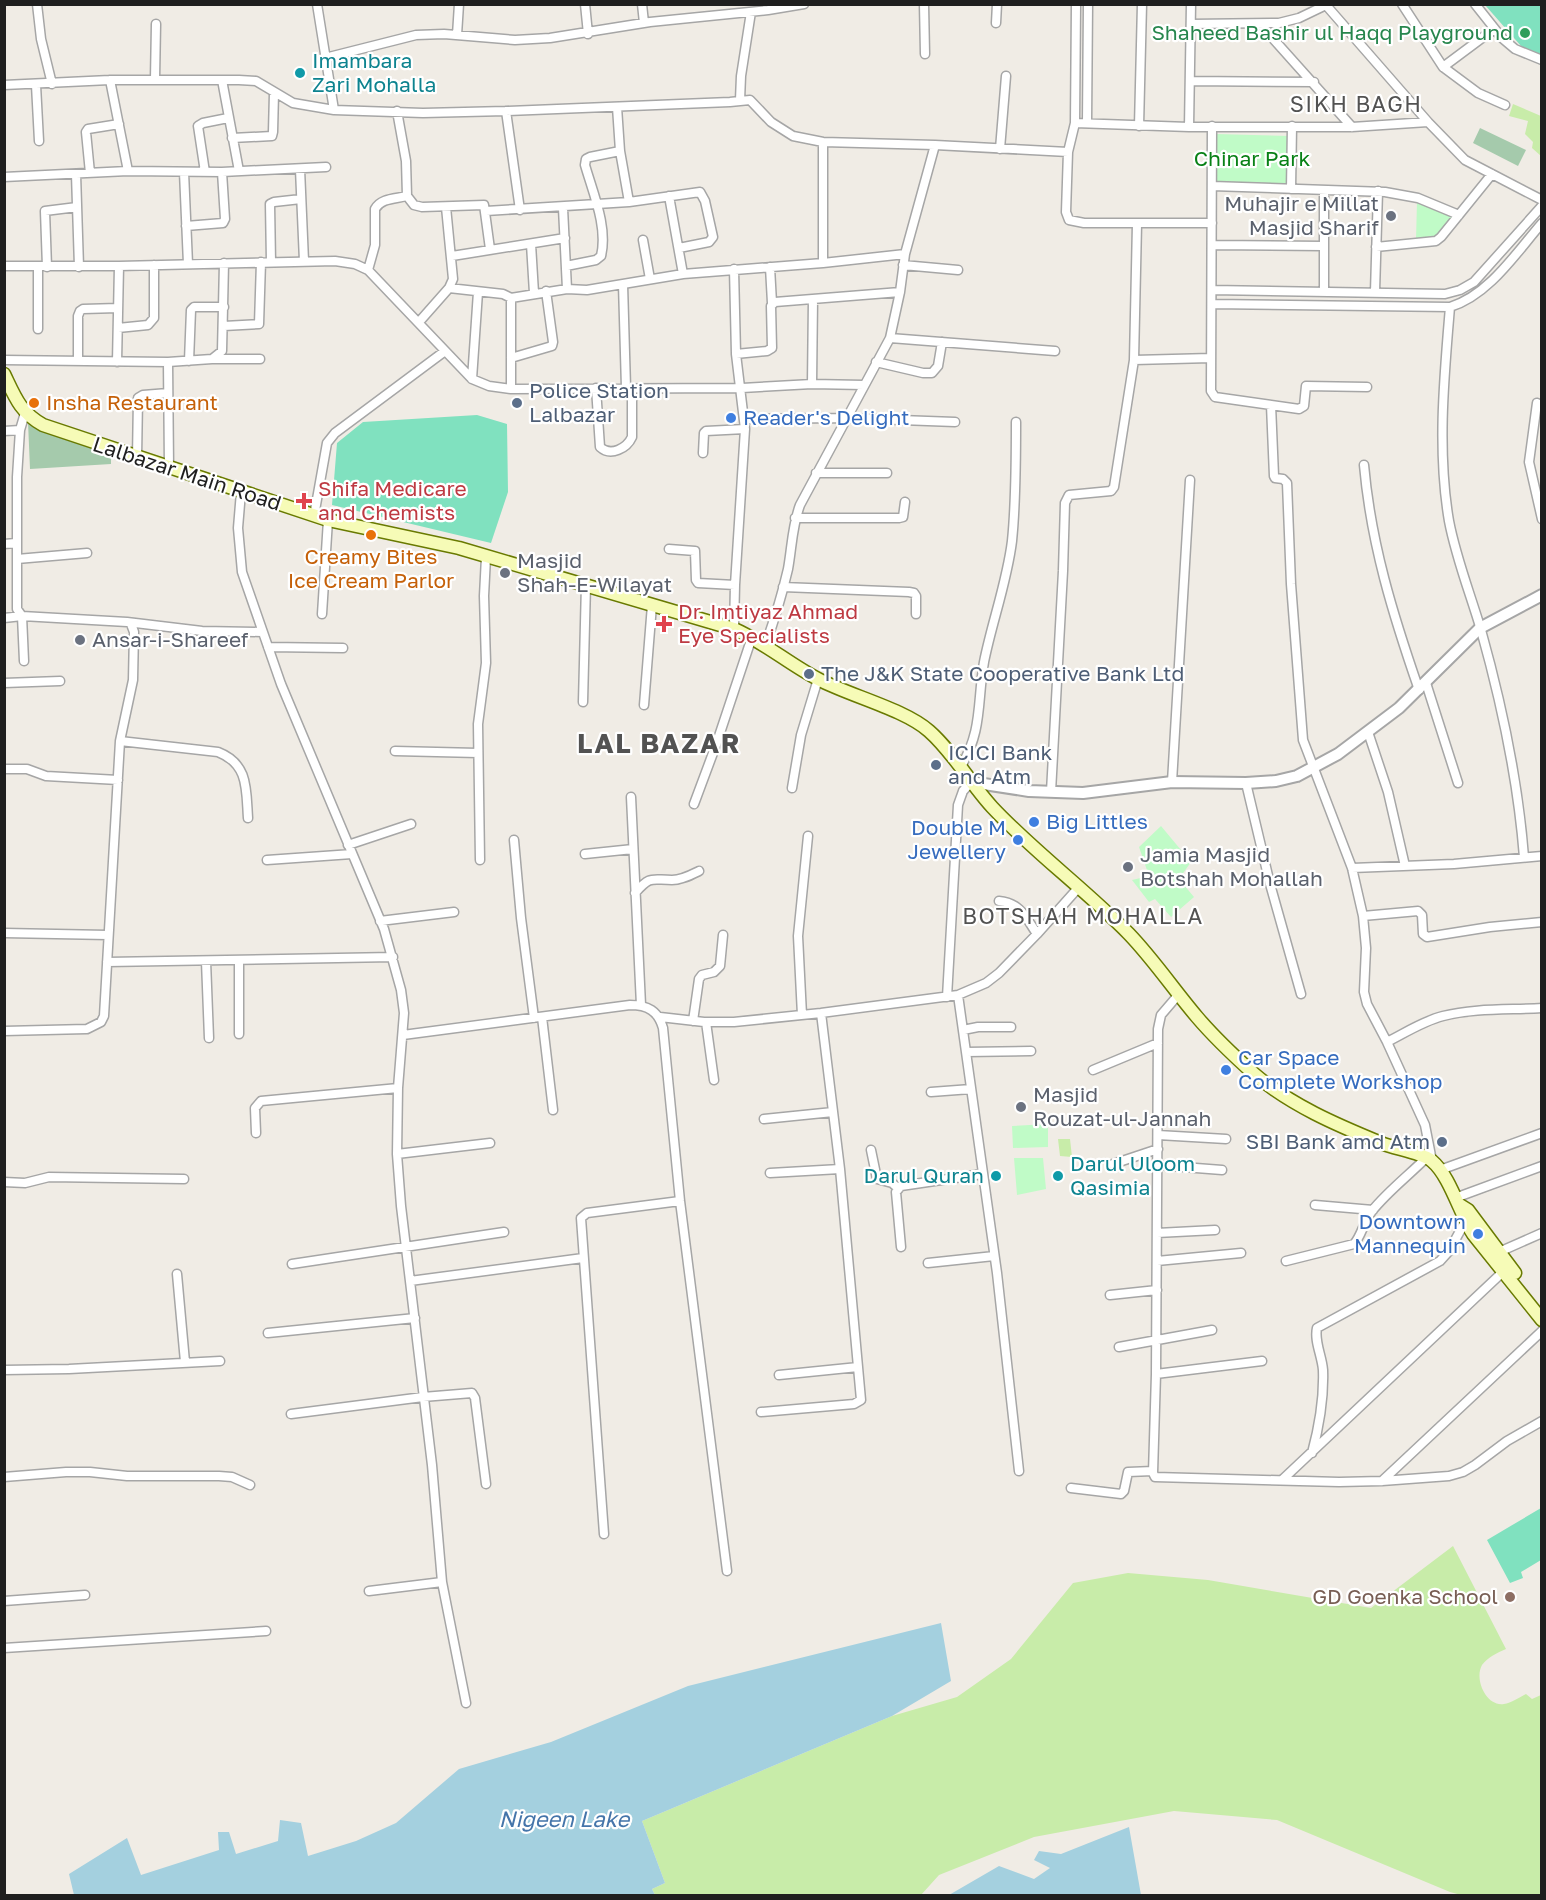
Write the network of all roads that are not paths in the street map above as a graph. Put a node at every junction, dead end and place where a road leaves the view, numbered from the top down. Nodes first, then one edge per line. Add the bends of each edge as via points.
1 (37, 4) edge
2 (317, 4) edge
3 (459, 4) edge
4 (585, 4) edge
5 (642, 4) edge
6 (804, 4) edge
7 (924, 4) edge
8 (997, 4) edge
9 (1076, 4) edge
10 (1088, 4) edge
11 (1142, 4) edge
12 (1191, 4) edge
13 (1402, 4) edge
14 (1475, 4) edge
15 (1325, 5) edge
16 (751, 12) junction
17 (644, 23) junction
18 (996, 23) dead end
19 (156, 24) dead end
20 (1191, 24) junction
21 (1260, 24) junction
22 (1494, 29) junction
23 (588, 34) junction
24 (457, 35) junction
25 (925, 54) dead end
26 (325, 58) junction
27 (1542, 60) edge
28 (1443, 67) junction
29 (1006, 76) dead end
30 (155, 79) junction
31 (110, 80) junction
32 (222, 80) junction
33 (1190, 81) junction
34 (1314, 82) junction
35 (52, 84) junction
36 (4, 85) edge
37 (36, 85) junction
38 (274, 93) junction
39 (740, 100) junction
40 (1505, 105) dead end
41 (617, 107) junction
42 (334, 110) junction
43 (397, 111) junction
44 (506, 111) junction
45 (228, 118) junction
46 (1087, 122) junction
47 (1428, 122) junction
48 (1075, 123) junction
49 (119, 124) junction
50 (1139, 126) junction
51 (1212, 126) junction
52 (1292, 126) junction
53 (1189, 127) junction
54 (1352, 127) junction
55 (232, 138) junction
56 (39, 141) dead end
57 (823, 142) junction
58 (935, 145) junction
59 (1000, 149) junction
60 (620, 151) junction
61 (1068, 152) junction
62 (326, 167) dead end
63 (300, 169) junction
64 (128, 171) junction
65 (239, 171) junction
66 (184, 172) junction
67 (205, 172) junction
68 (222, 172) junction
69 (90, 173) junction
70 (76, 174) junction
71 (1492, 174) junction
72 (4, 177) edge
73 (1212, 186) junction
74 (1290, 189) junction
75 (1324, 190) junction
76 (1378, 191) junction
77 (407, 196) junction
78 (669, 196) junction
79 (301, 199) junction
80 (1542, 200) edge
81 (629, 202) junction
82 (597, 205) junction
83 (1542, 206) edge
84 (77, 207) junction
85 (446, 207) junction
86 (563, 208) junction
87 (520, 210) junction
88 (486, 212) junction
89 (1459, 216) junction
90 (1212, 223) junction
91 (1542, 223) edge
92 (1137, 224) junction
93 (186, 226) junction
94 (565, 238) junction
95 (643, 240) dead end
96 (531, 244) junction
97 (1212, 245) junction
98 (1323, 246) junction
99 (1376, 247) junction
100 (679, 248) junction
101 (490, 249) junction
102 (905, 254) junction
103 (452, 255) junction
104 (304, 261) junction
105 (261, 262) junction
106 (271, 262) junction
107 (224, 263) junction
108 (823, 263) junction
109 (188, 264) junction
110 (154, 265) junction
111 (903, 265) junction
112 (4, 266) edge
113 (119, 266) junction
114 (566, 266) junction
115 (43, 267) junction
116 (80, 267) junction
117 (770, 267) junction
118 (734, 268) junction
119 (368, 270) junction
120 (958, 270) dead end
121 (683, 274) junction
122 (650, 279) junction
123 (623, 284) junction
124 (450, 288) junction
125 (567, 289) junction
126 (1212, 290) junction
127 (546, 291) junction
128 (1324, 291) junction
129 (478, 292) junction
130 (900, 292) junction
131 (1375, 292) junction
132 (534, 293) junction
133 (511, 298) junction
134 (813, 299) junction
135 (772, 303) junction
136 (1212, 304) junction
137 (118, 308) junction
138 (224, 308) junction
139 (1450, 308) junction
140 (418, 322) junction
141 (224, 326) junction
142 (118, 328) junction
143 (38, 329) dead end
144 (890, 338) junction
145 (942, 342) junction
146 (444, 351) junction
147 (1055, 351) dead end
148 (736, 354) junction
149 (511, 358) junction
150 (1211, 358) junction
151 (212, 359) junction
152 (260, 359) dead end
153 (4, 360) edge
154 (1134, 360) junction
155 (78, 361) junction
156 (189, 361) junction
157 (117, 362) junction
158 (168, 362) junction
159 (876, 362) junction
160 (4, 374) edge
161 (472, 379) junction
162 (812, 384) junction
163 (864, 385) junction
164 (1367, 387) dead end
165 (596, 388) junction
166 (629, 388) junction
167 (742, 388) junction
168 (511, 389) junction
169 (168, 393) junction
170 (1537, 403) dead end
171 (1270, 405) junction
172 (25, 413) junction
173 (846, 418) junction
174 (745, 419) junction
175 (955, 422) dead end
176 (1016, 422) dead end
177 (745, 429) junction
178 (20, 430) junction
179 (4, 431) edge
180 (703, 453) dead end
181 (137, 458) junction
182 (1364, 465) dead end
183 (169, 468) junction
184 (816, 473) junction
185 (887, 473) dead end
186 (1190, 480) dead end
187 (241, 492) junction
188 (905, 502) dead end
189 (314, 516) junction
190 (795, 518) junction
191 (1542, 519) edge
192 (328, 520) junction
193 (16, 543) junction
194 (4, 544) edge
195 (669, 549) dead end
196 (87, 553) dead end
197 (486, 557) junction
198 (17, 559) junction
199 (586, 584) junction
200 (735, 585) junction
201 (783, 587) junction
202 (1542, 595) edge
203 (652, 605) junction
204 (322, 614) dead end
205 (916, 614) dead end
206 (22, 616) junction
207 (4, 618) edge
208 (131, 624) junction
209 (1480, 628) junction
210 (734, 629) junction
211 (262, 632) junction
212 (752, 636) junction
213 (268, 646) junction
214 (765, 646) junction
215 (343, 648) dead end
216 (24, 661) dead end
217 (818, 679) junction
218 (60, 681) dead end
219 (4, 683) edge
220 (1422, 686) junction
221 (583, 702) dead end
222 (644, 705) dead end
223 (1368, 732) junction
224 (120, 741) junction
225 (395, 751) dead end
226 (478, 753) junction
227 (1314, 767) junction
228 (960, 768) junction
229 (4, 769) edge
230 (118, 780) junction
231 (971, 782) junction
232 (1172, 782) junction
233 (1246, 783) junction
234 (1458, 783) dead end
235 (792, 788) dead end
236 (1052, 792) junction
237 (631, 797) dead end
238 (694, 804) dead end
239 (248, 818) dead end
240 (411, 824) dead end
241 (808, 836) dead end
242 (514, 840) dead end
243 (348, 845) junction
244 (633, 849) junction
245 (352, 854) junction
246 (585, 854) dead end
247 (1542, 856) edge
248 (1524, 857) junction
249 (267, 860) dead end
250 (480, 860) dead end
251 (1405, 866) junction
252 (1352, 868) junction
253 (699, 872) dead end
254 (1079, 887) junction
255 (635, 893) junction
256 (999, 901) dead end
257 (454, 912) dead end
258 (1363, 916) junction
259 (380, 921) junction
260 (1542, 922) edge
261 (4, 933) edge
262 (108, 934) junction
263 (1037, 934) junction
264 (723, 935) dead end
265 (393, 957) junction
266 (206, 961) junction
267 (239, 961) junction
268 (107, 962) junction
269 (1179, 994) junction
270 (1301, 994) dead end
271 (957, 995) junction
272 (947, 997) junction
273 (641, 1005) junction
274 (1542, 1008) edge
275 (821, 1013) junction
276 (802, 1015) junction
277 (660, 1017) junction
278 (538, 1018) junction
279 (693, 1021) junction
280 (706, 1022) junction
281 (1011, 1027) dead end
282 (963, 1030) junction
283 (4, 1031) edge
284 (239, 1034) dead end
285 (403, 1035) junction
286 (209, 1038) dead end
287 (1387, 1042) junction
288 (1158, 1043) junction
289 (1030, 1051) dead end
290 (966, 1052) junction
291 (1093, 1070) dead end
292 (714, 1080) dead end
293 (398, 1088) junction
294 (970, 1089) junction
295 (931, 1092) dead end
296 (554, 1110) dead end
297 (833, 1112) junction
298 (764, 1119) dead end
299 (256, 1133) dead end
300 (1542, 1133) edge
301 (1158, 1136) junction
302 (1226, 1139) dead end
303 (490, 1143) dead end
304 (1158, 1149) junction
305 (871, 1150) dead end
306 (397, 1154) junction
307 (1432, 1163) junction
308 (1113, 1164) dead end
309 (1158, 1165) junction
310 (1542, 1166) edge
311 (840, 1169) junction
312 (1222, 1170) dead end
313 (770, 1173) dead end
314 (981, 1174) junction
315 (184, 1179) dead end
316 (4, 1182) edge
317 (898, 1188) junction
318 (680, 1201) junction
319 (1457, 1201) junction
320 (1315, 1205) dead end
321 (1373, 1210) junction
322 (1466, 1222) junction
323 (1215, 1230) dead end
324 (504, 1232) dead end
325 (1157, 1233) junction
326 (1542, 1233) edge
327 (407, 1247) junction
328 (901, 1247) dead end
329 (1499, 1252) junction
330 (1241, 1253) dead end
331 (994, 1256) junction
332 (583, 1258) junction
333 (1157, 1261) junction
334 (1286, 1261) dead end
335 (928, 1263) dead end
336 (292, 1264) dead end
337 (1507, 1268) junction
338 (177, 1274) dead end
339 (410, 1281) junction
340 (1156, 1290) junction
341 (1110, 1295) dead end
342 (1542, 1307) edge
343 (415, 1318) junction
344 (1542, 1320) edge
345 (1212, 1330) dead end
346 (1542, 1331) edge
347 (268, 1333) dead end
348 (1156, 1339) junction
349 (1119, 1347) dead end
350 (220, 1361) dead end
351 (1262, 1361) dead end
352 (185, 1362) junction
353 (858, 1367) junction
354 (4, 1370) edge
355 (1156, 1374) junction
356 (779, 1376) dead end
357 (423, 1397) junction
358 (761, 1412) dead end
359 (291, 1414) dead end
360 (1542, 1420) edge
361 (1312, 1454) junction
362 (1019, 1471) dead end
363 (1153, 1471) junction
364 (4, 1477) edge
365 (1282, 1480) junction
366 (1382, 1481) junction
367 (486, 1484) dead end
368 (250, 1485) dead end
369 (1071, 1488) dead end
370 (604, 1534) dead end
371 (727, 1571) dead end
372 (442, 1582) junction
373 (369, 1591) dead end
374 (85, 1595) dead end
375 (4, 1601) edge
376 (266, 1631) dead end
377 (4, 1648) edge
378 (466, 1703) dead end

1 - 35 street
2 - 26 street
3 - 24 street
4 - 23 street
5 - 17 street
6 - 16 street
7 - 25 street
8 - 18 street
9 - 48 street
10 - 46 street
11 - 50 street
12 - 20 street
13 - 28 street
14 - 22 street
15 - 21 street via 1299,18
15 - 47 street
16 - 17 street
16 - 39 street
17 - 23 street
19 - 30 street
20 - 21 street
20 - 33 street
21 - 34 street
22 - 27 street via 1515,49
22 - 28 street
23 - 24 street via 515,40
24 - 26 street via 416,35
26 - 42 street
28 - 40 street via 1478,93
29 - 59 street
30 - 31 street
30 - 32 street
31 - 35 street
31 - 49 street
32 - 38 street via 256,81
32 - 45 street
33 - 34 street
33 - 53 street
34 - 54 street
35 - 37 street
36 - 37 street
37 - 56 street
38 - 42 street via 292,103
38 - 55 street via 272,136
39 - 41 street
39 - 57 street via 750,100 771,122 793,136
41 - 44 street
41 - 60 street
42 - 43 street
43 - 44 street
43 - 77 street via 406,161
44 - 87 street
45 - 55 street
45 - 67 street via 198,126
46 - 48 street
46 - 50 street
47 - 54 street
47 - 71 street via 1465,160
48 - 61 street
49 - 64 street
49 - 69 street via 86,132
50 - 53 street
51 - 52 street
51 - 53 street
51 - 73 street
52 - 54 street
52 - 74 street
55 - 65 street
57 - 58 street
57 - 108 street
58 - 59 street
58 - 102 street
59 - 61 street
60 - 81 street
60 - 82 street via 586,159
61 - 92 street via 1069,220
62 - 63 street
63 - 65 street
63 - 79 street
64 - 66 street
64 - 69 street
65 - 68 street
66 - 67 street
66 - 93 street
67 - 68 street
68 - 93 street via 223,223
69 - 70 street
70 - 72 street
70 - 84 street
71 - 80 street
71 - 89 street
73 - 74 street
73 - 90 street
74 - 75 street
75 - 76 street
75 - 98 street
76 - 89 street via 1418,198
76 - 99 street
77 - 85 street via 414,205
77 - 119 street via 376,205 375,245
78 - 81 street
78 - 100 street
78 - 100 street via 700,192 713,237 709,242
79 - 104 street
79 - 106 street via 270,204
81 - 82 street
82 - 86 street
82 - 114 street via 601,256
83 - 131 street via 1474,282 1460,290 1445,294
84 - 115 street via 45,211
84 - 116 street
85 - 88 street via 481,204
85 - 103 street
86 - 87 street
86 - 94 street
87 - 88 street
88 - 101 street
89 - 99 street via 1436,241
90 - 92 street
90 - 97 street
91 - 139 street via 1474,296
92 - 154 street
93 - 109 street
94 - 96 street
94 - 114 street
95 - 122 street
96 - 101 street
96 - 132 street
97 - 98 street
97 - 126 street
98 - 128 street
99 - 131 street
100 - 121 street
101 - 103 street
102 - 108 street
102 - 111 street
103 - 124 street
104 - 106 street
104 - 119 street via 335,261
105 - 106 street
105 - 107 street
105 - 141 street via 259,324
107 - 109 street
107 - 138 street
108 - 117 street
109 - 110 street
110 - 113 street
110 - 142 street via 152,323
111 - 120 street
111 - 130 street
112 - 115 street
113 - 116 street
113 - 137 street
114 - 125 street
115 - 116 street
115 - 143 street
117 - 118 street
117 - 135 street
118 - 121 street
118 - 148 street
119 - 140 street
121 - 122 street
122 - 123 street
123 - 125 street
123 - 166 street
124 - 129 street
124 - 140 street
125 - 127 street
126 - 128 street
126 - 136 street
127 - 132 street
127 - 149 street via 552,346
128 - 131 street
129 - 133 street
129 - 161 street
130 - 134 street
130 - 144 street
132 - 133 street
133 - 149 street
134 - 135 street
134 - 162 street
135 - 148 street via 772,348
136 - 139 street
136 - 150 street
137 - 142 street
137 - 155 street via 80,311
138 - 141 street
138 - 156 street via 191,310
139 - 209 street via 1443,478 1456,552
140 - 146 street
141 - 151 street via 222,351
142 - 157 street
144 - 145 street
144 - 159 street
145 - 147 street
145 - 159 street via 938,366 932,373
146 - 161 street
146 - 189 street via 334,433 327,443
148 - 167 street
149 - 168 street
150 - 154 street
150 - 171 street via 1212,395
151 - 152 street
151 - 156 street
153 - 155 street
154 - 236 street via 1114,487 1104,493 1069,495 1065,502
155 - 157 street
156 - 158 street
157 - 158 street
158 - 169 street
159 - 163 street
160 - 172 main road
161 - 168 street
162 - 163 street
162 - 167 street
163 - 173 street
164 - 171 street via 1309,385 1304,389 1302,408
165 - 166 street
165 - 166 street via 600,447 611,452 632,436
165 - 168 street
166 - 167 street
167 - 174 street
169 - 181 street via 138,398
169 - 183 street
170 - 191 street via 1530,445 1534,456 1529,462
171 - 227 street via 1274,476 1287,483 1303,740
172 - 178 street
172 - 181 main road, Lalbazar Main Road via 43,425
173 - 174 street
173 - 175 street
173 - 184 street
174 - 177 street
176 - 228 street via 1009,561 984,663 978,724
177 - 180 street via 706,430
177 - 200 street
178 - 179 street
178 - 193 street
181 - 183 main road, Lalbazar Main Road
182 - 220 street via 1382,574
183 - 187 main road, Lalbazar Main Road
184 - 185 street
184 - 190 street
186 - 232 street
187 - 189 main road, Lalbazar Main Road
187 - 211 street via 238,528 242,572
188 - 190 street via 903,517 899,518
189 - 192 main road, Lalbazar Main Road
190 - 201 street
192 - 197 main road, Lalbazar Main Road via 432,541
192 - 204 street
193 - 194 street
193 - 198 street
195 - 200 street via 695,551 698,583
196 - 198 street
197 - 199 main road, Lalbazar Main Road
197 - 226 street via 486,663
198 - 206 street via 17,609
199 - 203 main road, Lalbazar Main Road
199 - 221 street
200 - 210 street
201 - 205 street via 914,593
201 - 214 street
202 - 209 street
203 - 210 main road, Lalbazar Main Road
203 - 222 street
206 - 207 street
206 - 208 street
206 - 216 street
208 - 211 street
208 - 224 street via 133,680
209 - 220 street
209 - 248 street via 1508,739
210 - 212 main road, Lalbazar Main Road
211 - 213 street
212 - 214 main road, Lalbazar Main Road
212 - 238 street
213 - 215 street
213 - 243 street
214 - 217 main road, Lalbazar Main Road
217 - 228 main road, Lalbazar Main Road via 922,727
217 - 235 street via 801,735
218 - 219 street
220 - 223 street
220 - 234 street
223 - 227 street
223 - 251 street via 1388,792
224 - 230 street
224 - 239 street via 218,752 230,757 243,775
225 - 226 street
226 - 250 street
227 - 233 street via 1276,781
227 - 252 street
228 - 231 main road, Lalbazar Main Road
229 - 230 street
230 - 262 street
231 - 236 street
231 - 254 main road, Lalbazar Main Road via 1014,830
231 - 272 street via 958,805
232 - 233 street
232 - 236 street via 1083,793
233 - 270 street
237 - 244 street
240 - 243 street
241 - 276 street via 798,936
242 - 278 street via 521,918
243 - 245 street
244 - 246 street
244 - 255 street
245 - 249 street
245 - 259 street
247 - 248 street
248 - 251 street
251 - 252 street
252 - 258 street
253 - 255 street via 673,880 651,878
254 - 263 street
254 - 269 main road, Lalbazar Main Road via 1134,940
255 - 273 street
256 - 263 street via 1016,906
257 - 259 street
258 - 260 street via 1420,912 1423,934 1427,937
258 - 287 street via 1364,992
259 - 265 street
261 - 262 street
262 - 268 street
263 - 271 street via 986,983
264 - 279 street via 720,966 699,979
265 - 267 street
265 - 285 street via 401,990
266 - 267 street
266 - 268 street
266 - 286 street
267 - 284 street
268 - 283 street via 101,1022 87,1029
269 - 288 street via 1161,1015
269 - 307 main road, Lalbazar Main Road via 1218,1040 1292,1101
271 - 272 street
271 - 282 street
272 - 275 street
273 - 277 street
273 - 278 street
274 - 287 street via 1442,1016
275 - 276 street
275 - 297 street
276 - 280 street
277 - 279 street
277 - 318 street
278 - 285 street
278 - 296 street
279 - 280 street
280 - 292 street
281 - 282 street
282 - 290 street
285 - 293 street
287 - 307 street via 1425,1125
288 - 291 street
288 - 301 street
289 - 290 street
290 - 294 street
293 - 299 street via 261,1101 255,1108
293 - 306 street
294 - 295 street
294 - 314 street
297 - 298 street
297 - 311 street
300 - 307 street
301 - 302 street
301 - 304 street
303 - 306 street
304 - 308 street
304 - 309 street
305 - 317 street via 877,1179
306 - 327 street
307 - 319 main road
307 - 321 street
309 - 312 street
309 - 325 street
310 - 319 street
311 - 313 street
311 - 353 street
314 - 317 street
314 - 331 street
315 - 316 street via 49,1177 25,1183
317 - 328 street
318 - 332 street via 583,1215
318 - 371 street
319 - 322 main road
319 - 329 main road
320 - 321 street
321 - 334 street via 1354,1244
322 - 337 main road
322 - 361 street via 1440,1261 1317,1328 1323,1383
323 - 325 street
324 - 327 street
325 - 333 street
326 - 329 street
327 - 336 street
327 - 339 street
329 - 337 main road
330 - 333 street
331 - 335 street
331 - 362 street
332 - 339 street
332 - 370 street
333 - 340 street
337 - 342 main road
337 - 344 main road
337 - 361 street
338 - 352 street
339 - 343 street
340 - 341 street
340 - 348 street
343 - 347 street
343 - 357 street
345 - 348 street
346 - 366 street
348 - 349 street
348 - 355 street
350 - 352 street
351 - 355 street
352 - 354 street
353 - 356 street
353 - 358 street via 859,1403
355 - 363 street
357 - 359 street
357 - 367 street via 472,1393
357 - 372 street
360 - 366 street via 1463,1472
361 - 365 street
363 - 365 street via 1159,1478
363 - 369 street via 1128,1472 1121,1494
364 - 368 street via 66,1472 219,1476
365 - 366 street
372 - 373 street
372 - 378 street
374 - 375 street
376 - 377 street

